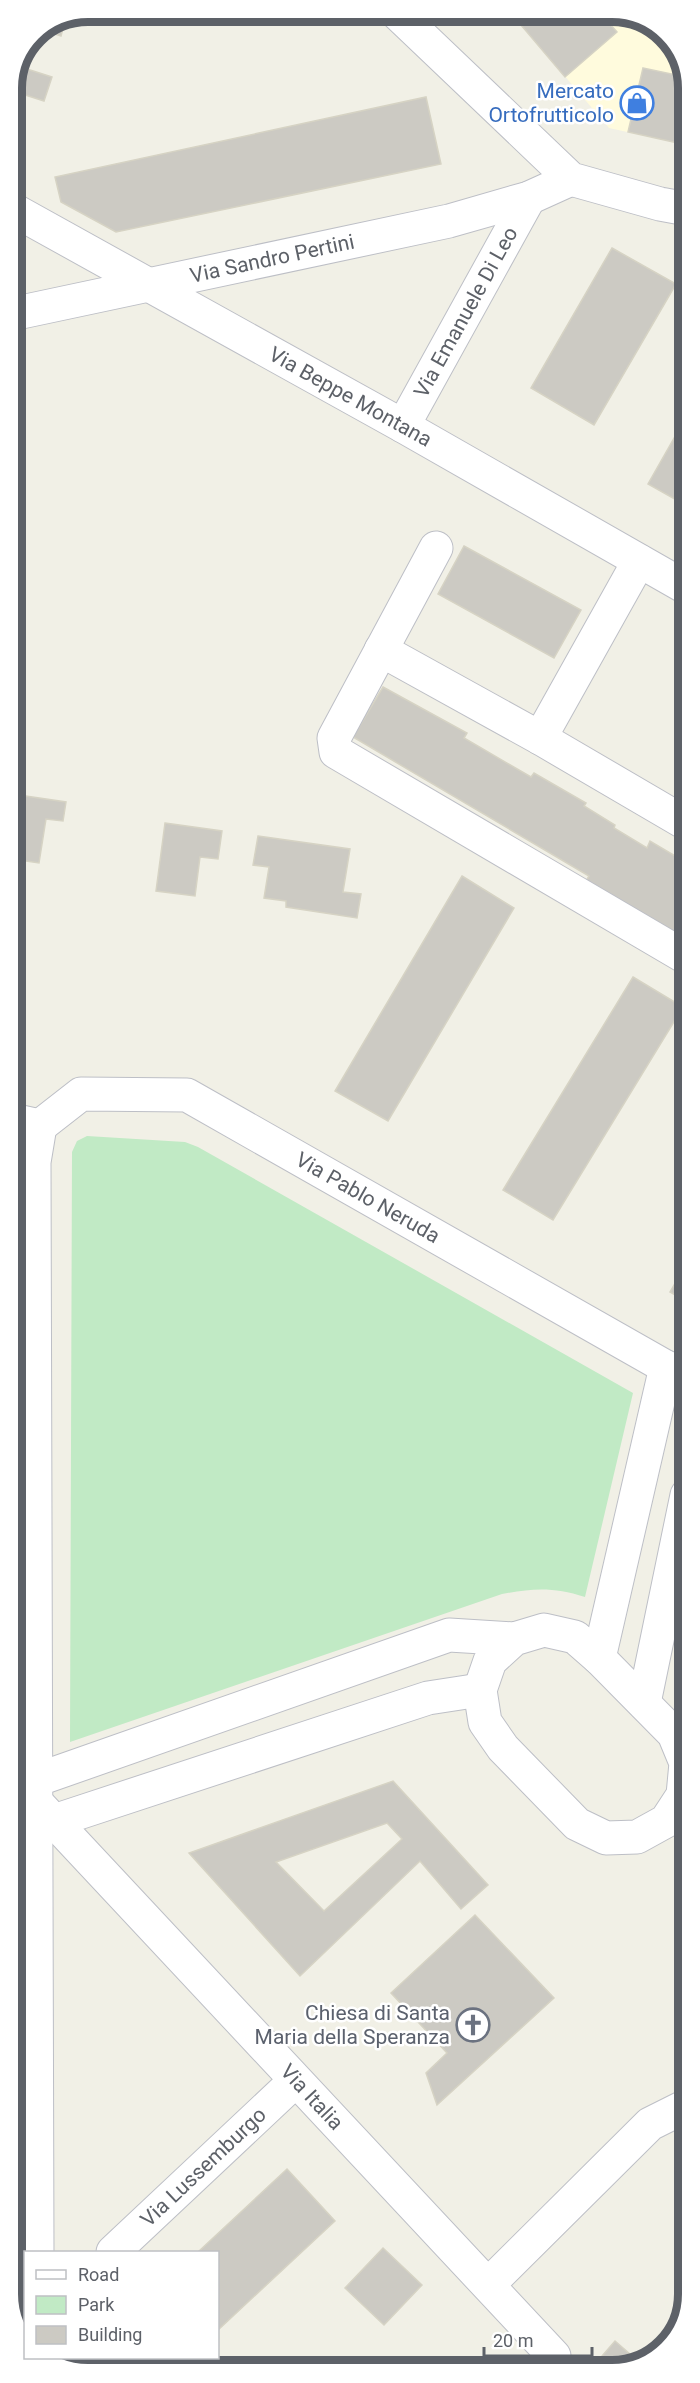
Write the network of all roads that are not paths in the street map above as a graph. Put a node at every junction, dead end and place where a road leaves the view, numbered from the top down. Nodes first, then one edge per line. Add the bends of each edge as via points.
1 (407, 23) edge
2 (571, 179) junction
3 (529, 198) junction
4 (678, 207) edge
5 (22, 215) edge
6 (148, 285) junction
7 (22, 312) edge
8 (403, 426) junction
9 (436, 548) dead end
10 (639, 561) junction
11 (678, 583) edge
12 (381, 650) junction
13 (540, 738) junction
14 (678, 819) edge
15 (678, 953) edge
16 (26, 1123) edge
17 (677, 1373) edge
18 (678, 1539) edge
19 (514, 1639) junction
20 (599, 1658) junction
21 (480, 1690) junction
22 (644, 1703) junction
23 (678, 1744) edge
24 (42, 1801) junction
25 (678, 1803) edge
26 (295, 2081) junction
27 (678, 2110) edge
28 (37, 2251) edge
29 (115, 2251) edge
30 (489, 2284) junction
31 (554, 2360) edge

1 - 2 street
2 - 3 street, Via Sandro Pertini
2 - 4 street
3 - 6 street, Via Sandro Pertini via 449,221
3 - 8 street, Via Emanuele Di Leo
5 - 6 street, Via Beppe Montana
6 - 7 street, Via Sandro Pertini
6 - 8 street, Via Beppe Montana
8 - 10 street, Via Beppe Montana
9 - 12 street
10 - 11 street, Via Beppe Montana
10 - 13 street
12 - 13 street
12 - 15 street via 334,738 336,752
13 - 14 street
16 - 17 street, Via Pablo Neruda via 81,1094 187,1095
16 - 24 street via 34,1162
17 - 20 street
18 - 22 street
19 - 20 street via 544,1630 575,1637
19 - 21 street via 490,1661
19 - 24 street via 449,1635
20 - 22 street
21 - 24 street via 428,1698
21 - 25 street via 484,1722 503,1748 577,1824 606,1838 638,1837 666,1821
22 - 23 street via 674,1734
24 - 26 street, Via Italia
24 - 28 street
26 - 29 street, Via Lussemburgo
26 - 30 street, Via Italia
27 - 30 street via 650,2124
30 - 31 street, Via Italia

